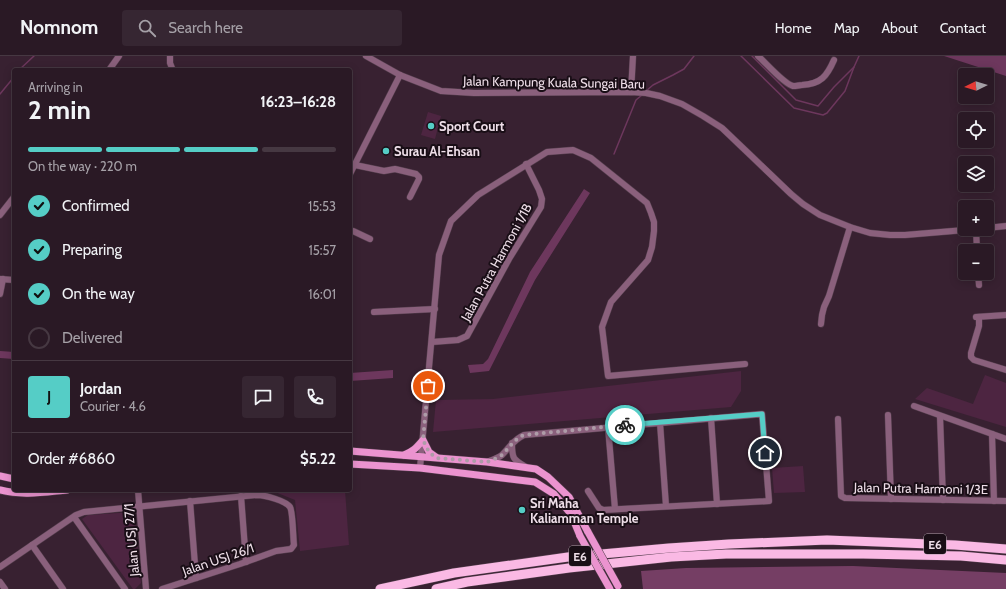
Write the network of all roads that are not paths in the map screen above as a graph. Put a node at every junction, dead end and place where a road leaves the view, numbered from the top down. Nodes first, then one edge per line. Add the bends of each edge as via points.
1 (119, 56) edge
2 (170, 56) edge
3 (366, 56) edge
4 (633, 56) edge
5 (758, 56) edge
6 (834, 60) dead end
7 (110, 68) edge
8 (172, 68) dead end
9 (400, 75) junction
10 (631, 92) junction
11 (526, 164) junction
12 (355, 165) junction
13 (352, 170) edge
14 (410, 197) dead end
15 (12, 200) edge
16 (0, 215) edge
17 (1006, 226) edge
18 (850, 227) junction
19 (994, 227) edge
20 (958, 231) edge
21 (352, 232) edge
22 (370, 239) dead end
23 (2, 279) edge
24 (12, 280) edge
25 (979, 280) edge
26 (979, 285) dead end
27 (0, 294) edge
28 (435, 308) junction
29 (374, 312) dead end
30 (1006, 315) edge
31 (821, 324) dead end
32 (432, 342) junction
33 (745, 364) dead end
34 (1006, 370) edge
35 (914, 406) dead end
36 (888, 415) dead end
37 (940, 416) junction
38 (711, 418) junction
39 (838, 419) dead end
40 (660, 422) junction
41 (608, 427) junction
42 (992, 434) junction
43 (1006, 439) edge
44 (423, 440) junction
45 (512, 443) junction
46 (352, 451) edge
47 (402, 456) junction
48 (421, 456) junction
49 (436, 458) junction
50 (487, 462) junction
51 (352, 464) edge
52 (420, 468) junction
53 (528, 468) junction
54 (0, 476) edge
55 (12, 479) edge
56 (0, 490) edge
57 (588, 490) dead end
58 (46, 492) edge
59 (138, 492) edge
60 (11, 493) junction
61 (0, 495) edge
62 (241, 496) junction
63 (891, 499) junction
64 (943, 500) junction
65 (190, 501) junction
66 (994, 501) junction
67 (1006, 501) edge
68 (717, 504) junction
69 (139, 506) junction
70 (666, 506) junction
71 (615, 509) junction
72 (74, 517) junction
73 (32, 545) junction
74 (1006, 549) edge
75 (1006, 560) edge
76 (246, 562) junction
77 (0, 567) edge
78 (196, 578) junction
79 (0, 582) edge
80 (619, 587) edge
81 (5, 589) edge
82 (63, 589) edge
83 (125, 589) edge
84 (146, 589) edge
85 (162, 589) edge
86 (380, 589) edge
87 (436, 589) edge
88 (610, 589) edge

1 - 7 street
2 - 8 street
3 - 9 street, Jalan Kampung Kuala Sungai Baru
4 - 10 street
5 - 6 street via 794,86 808,85 822,79 829,72
9 - 10 street, Jalan Kampung Kuala Sungai Baru via 441,91
9 - 12 street
10 - 18 street, Jalan Kampung Kuala Sungai Baru via 660,96 682,104 722,128 803,204 820,215
11 - 28 street via 478,195 451,222 440,255
11 - 32 street, Jalan Putra Harmoni 1/1B via 542,198 541,207 508,259 467,336 458,340
11 - 33 street via 547,152 573,150 590,158 647,203 651,213 654,231 648,260 611,302 602,327 608,376
12 - 13 street
12 - 14 street via 416,174 419,179
15 - 16 street
17 - 19 street
18 - 20 street, Jalan Kampung Kuala Sungai Baru via 890,235
18 - 31 street
21 - 22 street
23 - 24 street
23 - 27 street
25 - 26 street
28 - 29 street
28 - 32 street
30 - 34 street via 977,317 979,326 971,353 974,360
32 - 44 street
35 - 37 street
36 - 63 street
37 - 42 street
37 - 64 street
38 - 40 street
38 - 68 street
38 - 68 street via 762,414 769,501
39 - 63 street, Jalan Putra Harmoni 1/3E via 841,496
40 - 41 street
40 - 70 street
41 - 45 street via 524,435
41 - 71 street
42 - 43 street
42 - 66 street
44 - 47 main road via 411,452
44 - 48 street
44 - 49 main road via 429,452
45 - 50 street via 502,455
45 - 53 street via 513,457
46 - 47 main road
47 - 48 main road
48 - 49 main road
48 - 52 street
49 - 50 main road
50 - 53 main road
51 - 52 main road
52 - 88 main road, bridge via 535,482 554,494 570,514
53 - 80 main road, bridge via 536,469 548,477 569,497
54 - 55 main road
56 - 60 main road
57 - 71 street via 599,508
58 - 60 main road
59 - 69 street, Jalan USJ 27/1
60 - 61 main road
62 - 65 street
62 - 76 street
62 - 76 street, Jalan USJ 26/1 via 263,495 289,506 294,545 291,549
63 - 64 street, Jalan Putra Harmoni 1/3E
64 - 66 street, Jalan Putra Harmoni 1/3E
65 - 69 street
65 - 78 street
66 - 67 street, Jalan Putra Harmoni 1/3E
68 - 70 street
69 - 72 street via 84,512
69 - 84 street, Jalan USJ 27/1
70 - 71 street
72 - 73 street
72 - 83 street
73 - 77 street
73 - 82 street
74 - 86 highway, E6 via 827,540 669,548 568,557 454,573
75 - 87 highway, E6 via 961,556 726,554 561,569 467,582
76 - 78 street, Jalan USJ 26/1
78 - 85 street, Jalan USJ 26/1
79 - 81 street

